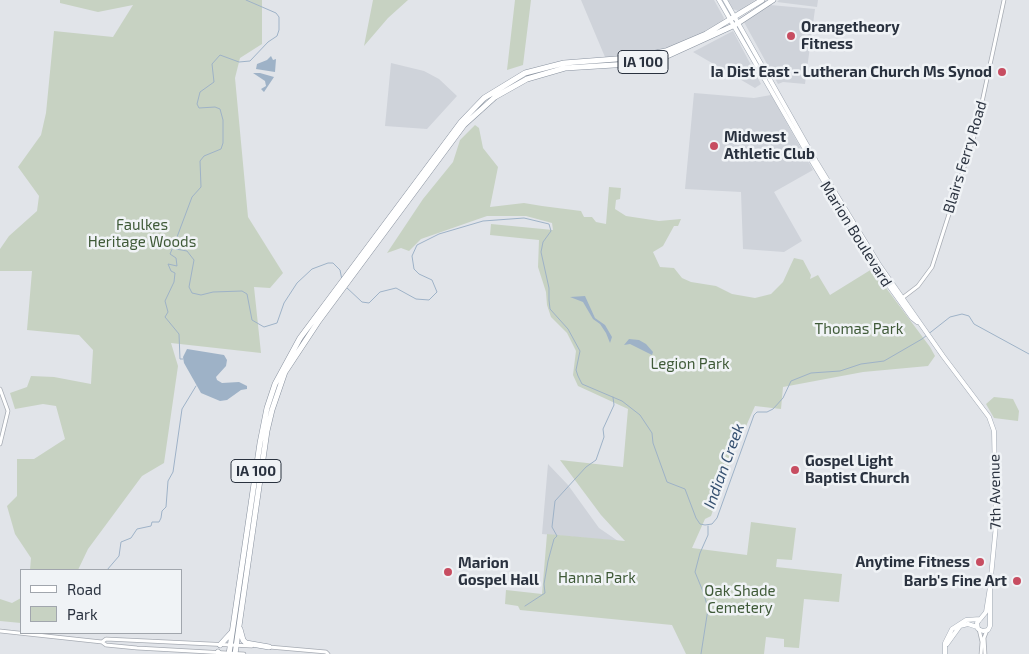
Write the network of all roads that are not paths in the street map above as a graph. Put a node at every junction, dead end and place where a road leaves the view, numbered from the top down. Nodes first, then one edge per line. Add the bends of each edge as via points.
1 (719, 0) edge
2 (725, 0) edge
3 (762, 0) edge
4 (773, 0) edge
5 (1004, 0) edge
6 (733, 19) junction
7 (736, 24) junction
8 (362, 260) junction
9 (901, 299) junction
10 (327, 306) junction
11 (0, 389) edge
12 (979, 402) joint
13 (0, 444) edge
14 (988, 606) junction
15 (979, 618) junction
16 (990, 620) junction
17 (239, 625) junction
18 (978, 628) junction
19 (954, 629) junction
20 (233, 630) junction
21 (987, 630) junction
22 (0, 631) edge
23 (20, 633) edge
24 (28, 634) edge
25 (102, 642) junction
26 (220, 645) junction
27 (233, 646) junction
28 (269, 648) junction
29 (219, 653) edge
30 (232, 654) edge
31 (244, 654) edge
32 (328, 654) edge
33 (945, 654) edge
34 (983, 654) edge

1 - 6 main road
2 - 6 main road
3 - 6 highway, IA 100
4 - 7 highway, IA 100
5 - 9 main road, Blairs Ferry Road via 976,130 932,267 918,286
6 - 7 main road, Marion Boulevard
6 - 8 highway, IA 100 via 666,51 554,65 526,74 492,92 461,122
7 - 8 highway, IA 100 via 667,56 630,64 555,70 500,93 464,125
7 - 9 main road, Marion Boulevard
8 - 10 highway, IA 100
9 - 12 main road, Marion Boulevard
10 - 17 highway, IA 100 via 294,356 272,410
10 - 20 highway, IA 100 via 290,354 267,408
11 - 13 main road via 8,411
12 - 14 main road, 7th Avenue via 994,431 996,521
14 - 15 main road
14 - 16 main road, 7th Avenue
15 - 16 main road
15 - 18 main road
15 - 19 main road via 960,622
16 - 21 main road, 7th Avenue
17 - 27 highway, IA 100
17 - 28 highway via 246,643
18 - 19 main road via 966,624
18 - 21 main road
18 - 34 main road
19 - 33 main road via 945,643
20 - 26 highway
20 - 27 highway, IA 100
21 - 34 main road
22 - 23 main road
24 - 25 main road
25 - 26 main road via 106,639
25 - 29 main road via 137,648
26 - 27 main road
27 - 28 main road
27 - 30 highway, IA 100
28 - 32 main road
29 - 30 main road
30 - 31 main road

